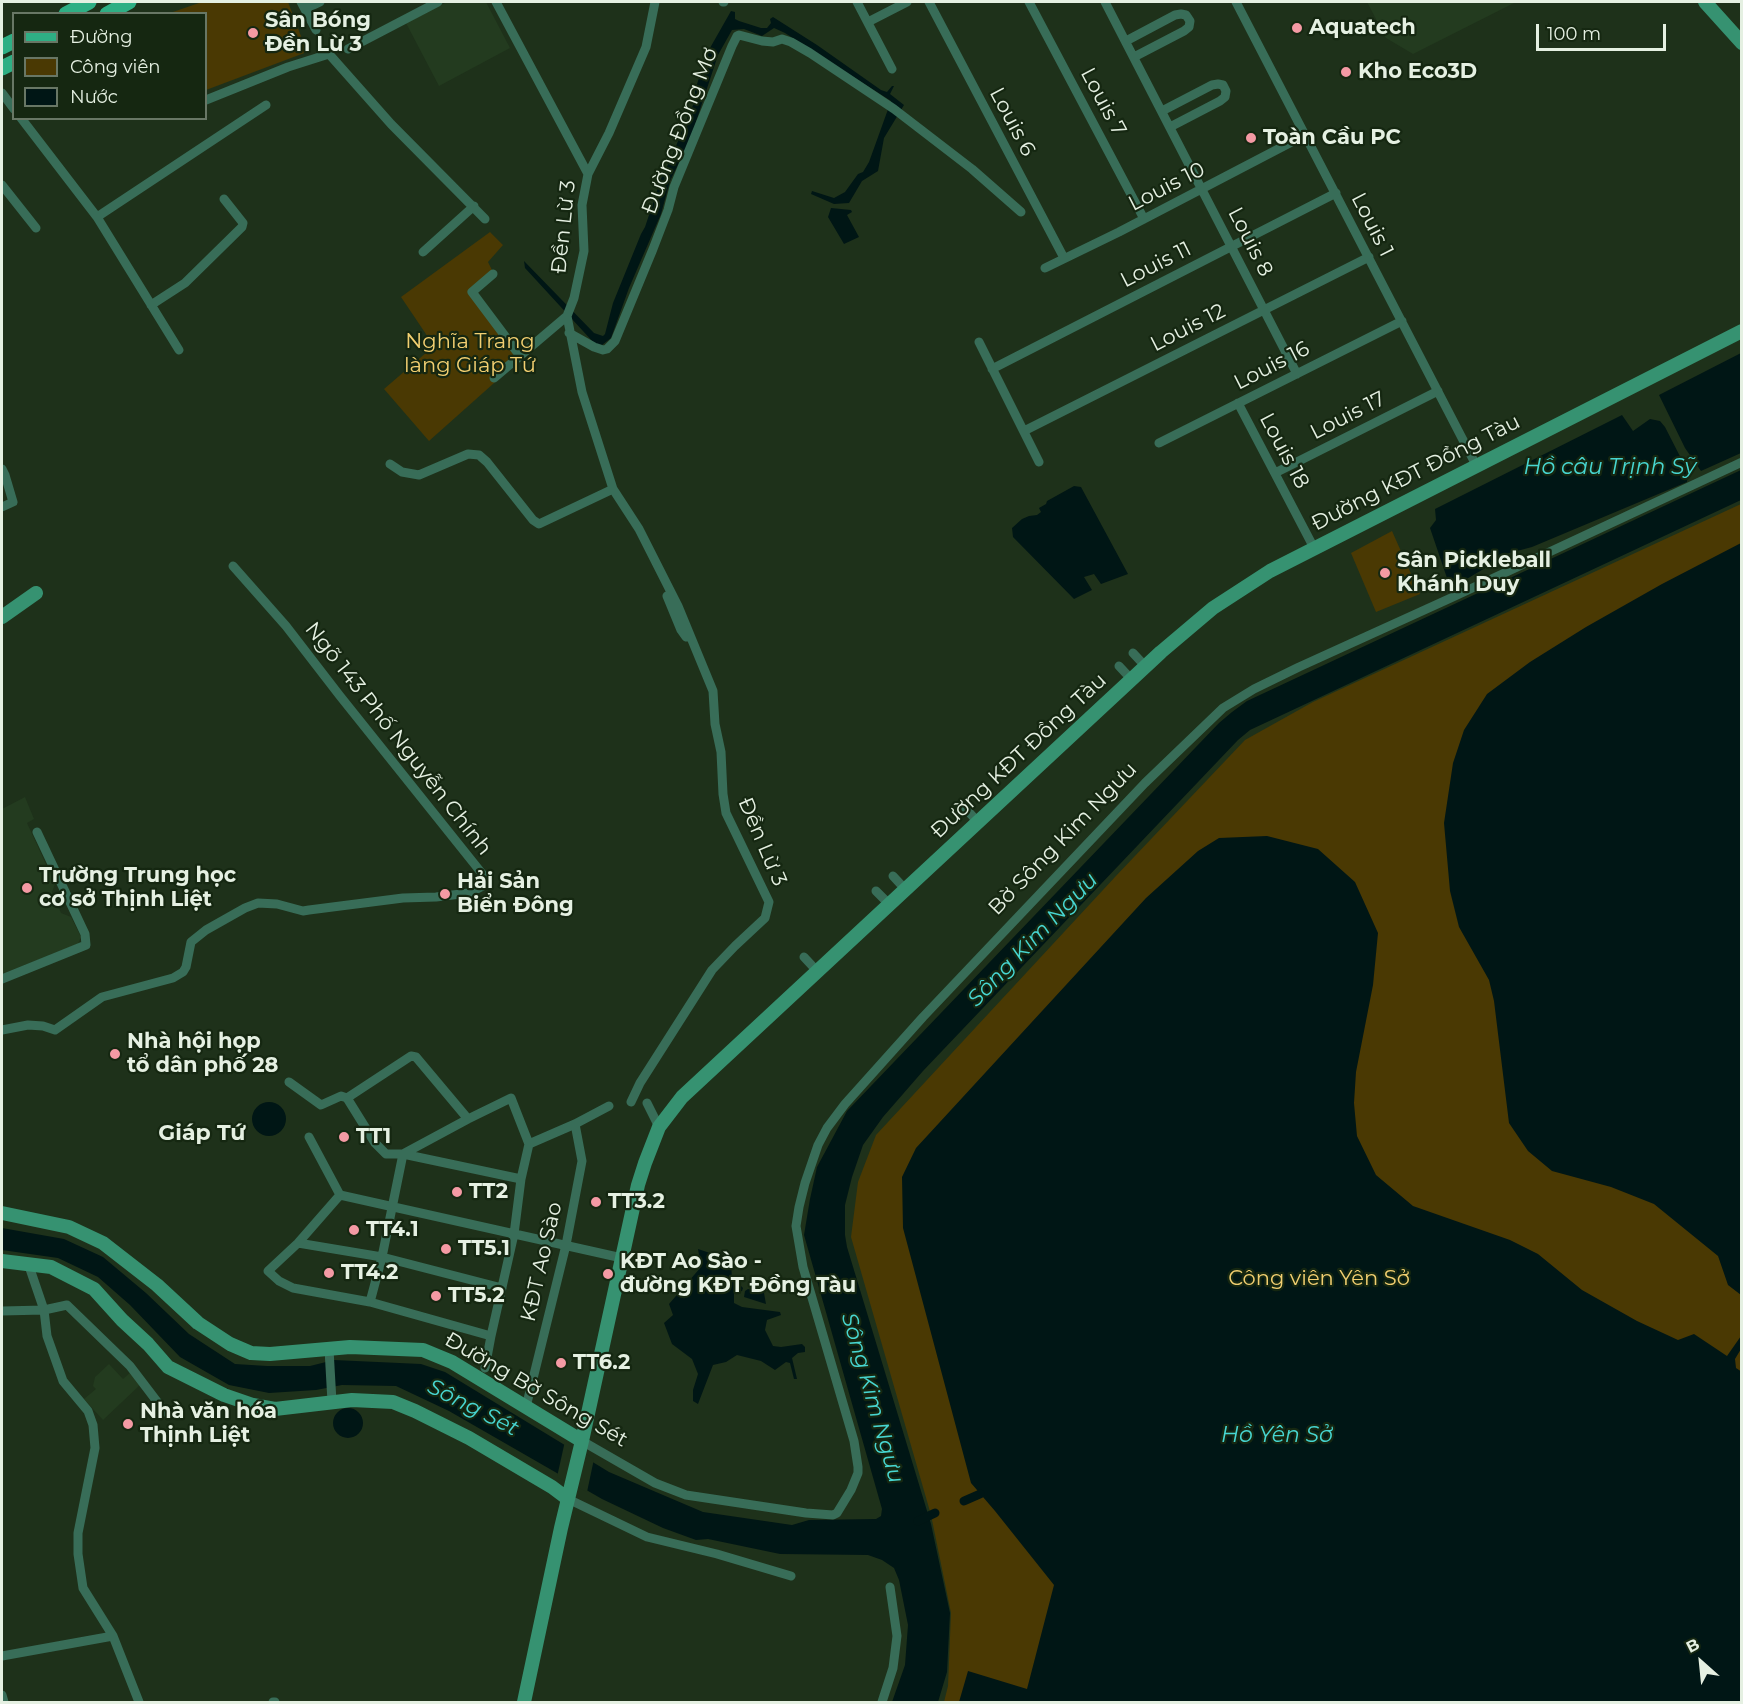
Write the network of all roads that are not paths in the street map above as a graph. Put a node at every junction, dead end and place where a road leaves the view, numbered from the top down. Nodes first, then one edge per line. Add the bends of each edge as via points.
1 (89, 2) edge
2 (129, 2) edge
3 (320, 2) edge
4 (438, 2) edge
5 (496, 2) edge
6 (655, 2) edge
7 (857, 2) edge
8 (907, 2) edge
9 (928, 2) edge
10 (1029, 2) edge
11 (1105, 2) edge
12 (1236, 2) edge
13 (1705, 2) edge
14 (303, 5) edge
15 (111, 10) edge
16 (70, 12) edge
17 (868, 22) junction
18 (316, 30) dead end
19 (1126, 41) junction
20 (1742, 43) edge
21 (348, 49) dead end
22 (1134, 57) junction
23 (892, 69) dead end
24 (2, 93) edge
25 (207, 100) edge
26 (266, 105) dead end
27 (12, 106) edge
28 (1162, 111) junction
29 (23, 120) edge
30 (1170, 127) junction
31 (1305, 135) junction
32 (588, 174) junction
33 (2, 184) edge
34 (1202, 189) junction
35 (1336, 193) junction
36 (224, 199) dead end
37 (474, 206) junction
38 (1021, 212) dead end
39 (97, 217) junction
40 (485, 219) dead end
41 (1144, 219) junction
42 (36, 228) dead end
43 (1232, 247) junction
44 (423, 252) dead end
45 (1369, 257) junction
46 (1064, 258) junction
47 (1045, 268) dead end
48 (493, 274) dead end
49 (151, 305) junction
50 (1264, 310) junction
51 (567, 316) junction
52 (1402, 321) junction
53 (1742, 331) edge
54 (569, 333) junction
55 (980, 342) dead end
56 (179, 350) dead end
57 (520, 356) junction
58 (992, 369) junction
59 (1297, 374) junction
60 (494, 378) dead end
61 (1438, 391) junction
62 (1238, 403) junction
63 (1024, 431) junction
64 (1159, 443) dead end
65 (1039, 462) dead end
66 (1742, 462) edge
67 (390, 464) dead end
68 (1476, 465) junction
69 (2, 469) edge
70 (1275, 473) junction
71 (613, 489) junction
72 (2, 507) edge
73 (1314, 548) junction
74 (233, 566) dead end
75 (36, 593) dead end
76 (2, 617) edge
77 (1133, 653) dead end
78 (1119, 666) dead end
79 (1146, 667) junction
80 (1132, 680) junction
81 (966, 810) dead end
82 (978, 822) junction
83 (37, 832) dead end
84 (893, 876) dead end
85 (905, 889) junction
86 (876, 891) dead end
87 (889, 904) junction
88 (804, 957) dead end
89 (817, 971) junction
90 (2, 979) edge
91 (2, 1030) edge
92 (289, 1082) dead end
93 (347, 1098) junction
94 (631, 1102) dead end
95 (647, 1103) dead end
96 (609, 1106) dead end
97 (468, 1119) junction
98 (575, 1124) junction
99 (659, 1127) junction
100 (309, 1137) dead end
101 (529, 1143) junction
102 (403, 1154) junction
103 (521, 1179) junction
104 (340, 1195) junction
105 (392, 1206) junction
106 (2, 1213) edge
107 (514, 1234) junction
108 (298, 1243) junction
109 (566, 1245) junction
110 (382, 1257) junction
111 (622, 1258) junction
112 (2, 1261) edge
113 (28, 1263) junction
114 (502, 1288) junction
115 (370, 1302) junction
116 (44, 1310) junction
117 (2, 1311) edge
118 (490, 1336) junction
119 (329, 1354) junction
120 (485, 1368) dead end
121 (332, 1396) junction
122 (526, 1407) junction
123 (165, 1412) dead end
124 (581, 1443) junction
125 (570, 1493) junction
126 (833, 1515) joint
127 (791, 1576) dead end
128 (890, 1587) dead end
129 (113, 1636) junction
130 (2, 1656) edge
131 (2, 1695) edge
132 (4, 1702) edge
133 (140, 1702) edge
134 (524, 1702) edge
135 (882, 1702) edge

1 - 16 main road
2 - 15 main road
3 - 14 street
4 - 21 street
5 - 32 street
6 - 32 street, Đền Lừ 3 via 646,47
7 - 17 street
8 - 17 street
9 - 46 street, Louis 6
10 - 41 street, Louis 7
11 - 19 street, Louis 8
12 - 31 street, Louis 1
13 - 20 main road
14 - 18 street
17 - 23 street
19 - 22 street, Louis 8
19 - 22 street via 1175,15 1186,15 1190,21 1184,31
22 - 28 street, Louis 8
24 - 27 street
25 - 37 street via 329,54 391,124
26 - 39 street
28 - 30 street, Louis 8
28 - 30 street via 1212,85 1223,86 1226,91 1220,101
29 - 39 street
30 - 34 street, Louis 8
31 - 34 street, Louis 10
31 - 35 street, Louis 1
32 - 51 street, Đền Lừ 3 via 582,205 584,251
33 - 42 street
34 - 41 street, Louis 10
34 - 43 street, Louis 8
35 - 43 street, Louis 11
35 - 45 street, Louis 1
36 - 49 street via 243,223 242,227 185,283
37 - 40 street
37 - 44 street
38 - 54 street, Đường Đồng Mơ via 894,110 810,53 782,39 762,41 739,35 615,340 603,350
39 - 49 street
41 - 46 street, Louis 10
43 - 50 street, Louis 8
43 - 58 street, Louis 11
45 - 50 street, Louis 12
45 - 52 street, Louis 1
46 - 47 street, Louis 10
48 - 57 street via 472,291
49 - 56 street
50 - 59 street, Louis 8
50 - 63 street, Louis 12
51 - 54 street, Đền Lừ 3
51 - 57 street
52 - 59 street, Louis 16
52 - 61 street, Louis 1
53 - 68 main road, Đường KĐT Đồng Tàu
54 - 71 street, Đền Lừ 3 via 582,392
55 - 58 street
57 - 60 street
58 - 63 street
59 - 62 street, Louis 16
61 - 68 street, Louis 1
61 - 70 street, Louis 17
62 - 64 street, Louis 16
62 - 70 street, Louis 18
63 - 65 street
66 - 126 street, Bờ Sông Kim Ngưu via 1299,667 1223,708 1145,783 844,1104 818,1145 796,1226 803,1267 854,1441 858,1467 852,1490
67 - 71 street via 402,472 419,475 468,454 479,455 539,524
68 - 73 main road, Đường KĐT Đồng Tàu
69 - 72 street via 13,502
70 - 73 street, Louis 18
71 - 94 street, Đền Lừ 3 via 639,529 678,606 713,691 726,813 769,902 765,918 712,970
73 - 79 main road, Đường KĐT Đồng Tàu via 1213,608
74 - 91 street, Ngõ 143 Phố Nguyễn Chính via 286,626 484,876 483,886 469,893 303,911 258,903 191,942 186,966 173,978 102,997 55,1030 43,1026
75 - 76 main road
77 - 79 street
78 - 80 street
79 - 80 main road, Đường KĐT Đồng Tàu
80 - 82 main road, Đường KĐT Đồng Tàu
81 - 82 street
82 - 85 main road, Đường KĐT Đồng Tàu
83 - 90 street via 85,934 86,945
84 - 85 street
85 - 87 main road, Đường KĐT Đồng Tàu
86 - 87 street
87 - 89 main road, Đường KĐT Đồng Tàu
88 - 89 street
89 - 99 main road, Đường KĐT Đồng Tàu via 682,1097
92 - 93 street via 321,1105 341,1096
93 - 97 street via 411,1056
93 - 102 street, KĐT Ao Sào via 375,1143 386,1154
95 - 99 street
96 - 98 street
97 - 101 street via 511,1098
97 - 102 street
98 - 101 street
98 - 109 street, KĐT Ao Sào via 582,1161
99 - 111 main road, Đường KĐT Đồng Tàu via 641,1174
100 - 104 street
101 - 103 street, KĐT Ao Sào
102 - 103 street, KĐT Ao Sào
102 - 105 street
103 - 107 street, KĐT Ao Sào
104 - 105 street
104 - 108 street, KĐT Ao Sào
105 - 107 street
105 - 110 street
106 - 119 main road, Đường Bờ Sông Sét via 69,1227 103,1243 198,1323 250,1353
107 - 109 street
107 - 114 street, KĐT Ao Sào
108 - 110 street, KĐT Ao Sào
108 - 115 street, KĐT Ao Sào via 268,1271 279,1281 293,1288
109 - 111 street
109 - 122 street, KĐT Ao Sào
110 - 114 street, KĐT Ao Sào
110 - 115 street
111 - 124 main road, Đường KĐT Đồng Tàu
112 - 113 main road
113 - 116 street
113 - 121 main road via 51,1267 94,1289 168,1367 224,1395 275,1409
114 - 118 street, KĐT Ao Sào
115 - 118 street, KĐT Ao Sào
116 - 117 street
116 - 123 street via 67,1305 130,1366
116 - 129 street via 47,1336 63,1381 88,1411 93,1425 94,1448 78,1533 79,1574 83,1588
118 - 120 street, KĐT Ao Sào
119 - 121 street
119 - 122 main road, Đường Bờ Sông Sét via 375,1347 423,1350 452,1362
121 - 125 main road via 393,1402 470,1438 552,1487
122 - 124 main road, Đường Bờ Sông Sét
124 - 125 main road, Đường KĐT Đồng Tàu
124 - 126 street, Đường Bờ Sông Sét via 655,1483 686,1495
125 - 127 street via 647,1537
125 - 134 main road
128 - 135 street via 897,1636 893,1668
129 - 130 street
129 - 133 street
131 - 132 street

